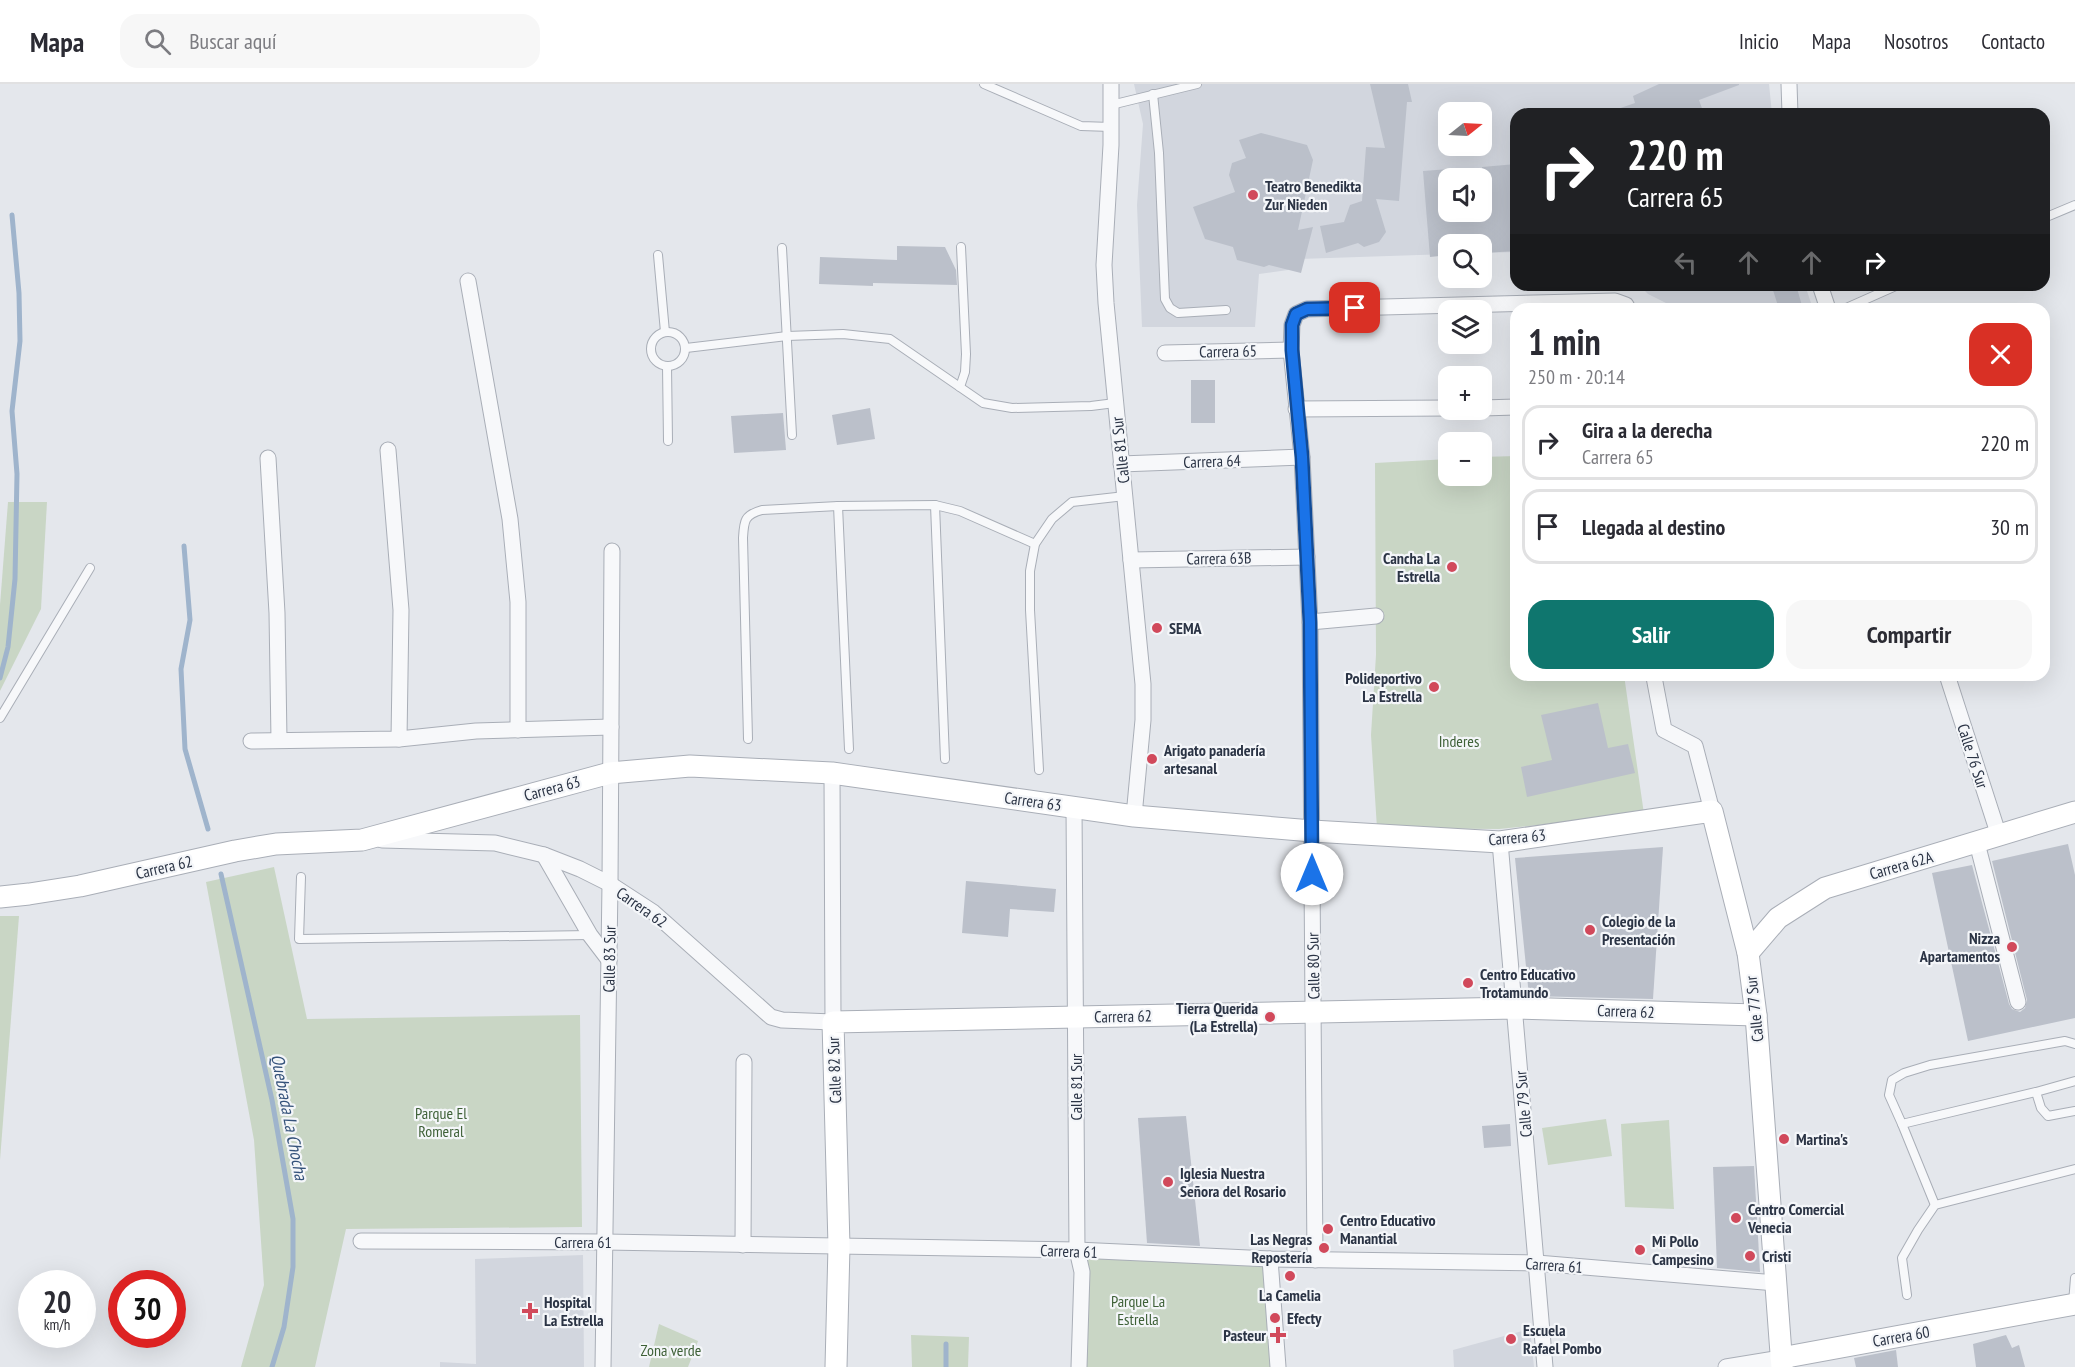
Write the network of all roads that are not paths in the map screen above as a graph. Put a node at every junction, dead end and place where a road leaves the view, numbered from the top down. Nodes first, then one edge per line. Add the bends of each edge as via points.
1 (984, 84) edge
2 (1112, 84) edge
3 (1197, 84) edge
4 (1789, 84) edge
5 (1153, 94) junction
6 (1112, 105) junction
7 (1790, 108) edge
8 (1111, 127) junction
9 (2075, 204) edge
10 (2050, 215) edge
11 (961, 247) dead end
12 (782, 248) dead end
13 (658, 255) dead end
14 (468, 281) dead end
15 (1884, 291) edge
16 (1538, 303) edge
17 (1620, 303) edge
18 (1858, 303) edge
19 (1510, 304) edge
20 (1226, 310) dead end
21 (665, 332) junction
22 (787, 336) junction
23 (686, 348) junction
24 (1292, 350) junction
25 (1165, 353) dead end
26 (667, 366) junction
27 (960, 387) junction
28 (1115, 403) junction
29 (1510, 407) edge
30 (1438, 408) edge
31 (1492, 408) edge
32 (1296, 409) junction
33 (792, 435) dead end
34 (668, 441) dead end
35 (388, 450) dead end
36 (1302, 457) junction
37 (268, 458) dead end
38 (1121, 464) junction
39 (1125, 496) junction
40 (935, 505) junction
41 (837, 506) junction
42 (1035, 544) junction
43 (612, 551) dead end
44 (1307, 557) junction
45 (1131, 560) junction
46 (90, 568) dead end
47 (1376, 616) dead end
48 (1310, 622) junction
49 (1655, 681) edge
50 (1949, 681) edge
51 (0, 718) edge
52 (610, 727) junction
53 (518, 730) junction
54 (399, 739) junction
55 (748, 739) dead end
56 (279, 740) junction
57 (251, 741) dead end
58 (849, 749) dead end
59 (945, 759) dead end
60 (1039, 770) dead end
61 (610, 773) junction
62 (832, 773) junction
63 (1074, 807) junction
64 (1712, 811) junction
65 (2075, 812) edge
66 (1134, 816) junction
67 (1312, 831) junction
68 (1999, 836) junction
69 (362, 840) junction
70 (1500, 842) junction
71 (1977, 843) junction
72 (544, 855) junction
73 (301, 878) dead end
74 (610, 884) junction
75 (0, 897) edge
76 (590, 935) junction
77 (1748, 953) junction
78 (609, 960) junction
79 (2018, 1002) dead end
80 (1515, 1008) junction
81 (1313, 1012) junction
82 (1756, 1016) junction
83 (1076, 1017) junction
84 (833, 1022) junction
85 (2075, 1044) edge
86 (744, 1062) dead end
87 (2075, 1081) edge
88 (2036, 1092) junction
89 (2075, 1112) edge
90 (1902, 1124) junction
91 (2075, 1169) edge
92 (1935, 1205) junction
93 (361, 1241) dead end
94 (605, 1242) junction
95 (743, 1245) junction
96 (838, 1246) junction
97 (1077, 1250) junction
98 (1270, 1259) junction
99 (1315, 1260) junction
100 (1537, 1263) junction
101 (2075, 1278) edge
102 (1776, 1283) junction
103 (1907, 1295) dead end
104 (2074, 1304) edge
105 (1782, 1363) edge
106 (603, 1367) edge
107 (836, 1367) edge
108 (1079, 1367) edge
109 (1278, 1367) edge
110 (1545, 1367) edge
111 (1726, 1367) edge

1 - 8 lane via 1081,126
2 - 6 street, Calle 81 Sur
3 - 5 lane
4 - 7 street
5 - 6 lane
5 - 20 lane via 1165,299 1178,313
6 - 8 street, Calle 81 Sur
8 - 28 street, Calle 81 Sur via 1104,265
9 - 10 lane
11 - 27 lane via 966,354
12 - 22 lane
13 - 21 lane
14 - 53 street via 510,519 518,602
15 - 18 lane
16 - 17 street, Calle 80 Sur
19 - 24 street, Calle 80 Sur via 1307,309 1296,314
21 - 23 lane via 679,335
21 - 26 lane via 655,339 651,350 656,361
22 - 23 lane
22 - 27 lane via 843,334 890,339
22 - 33 lane
23 - 26 lane via 681,362
24 - 25 street, Carrera 65
24 - 32 street, Calle 80 Sur
26 - 34 lane
27 - 28 lane via 983,403 1012,408
28 - 38 street, Calle 81 Sur
29 - 31 street
30 - 32 street
32 - 36 street, Calle 80 Sur
35 - 54 street via 401,610
36 - 38 street, Carrera 64
36 - 44 street, Calle 80 Sur
37 - 56 street
38 - 39 street, Calle 81 Sur
39 - 42 lane via 1072,502 1052,519
39 - 45 street, Calle 81 Sur
40 - 41 lane
40 - 42 lane via 960,511
40 - 59 lane
41 - 55 lane via 762,510 752,513 744,524
41 - 58 lane
42 - 60 lane via 1030,610
43 - 52 street, Calle 83 Sur
44 - 45 street, Carrera 63B
44 - 48 street, Calle 80 Sur
45 - 66 street, Calle 81 Sur via 1143,720
46 - 51 lane
47 - 48 street
48 - 67 street, Calle 80 Sur
49 - 64 street, Calle 77 Sur via 1664,730 1695,746
50 - 68 street, Calle 76 Sur
52 - 53 street
52 - 61 street, Calle 83 Sur
53 - 54 street
54 - 56 street
56 - 57 street
61 - 62 street, Carrera 63 via 690,766
61 - 69 street, Carrera 63
61 - 74 street, Calle 83 Sur
62 - 63 street, Carrera 63
62 - 84 street, Calle 82 Sur
63 - 66 street, Carrera 63
63 - 83 street, Calle 81 Sur
64 - 70 street, Carrera 63
64 - 77 street, Calle 77 Sur
65 - 68 street, Carrera 62A
66 - 67 street, Carrera 63
67 - 70 street, Carrera 63
67 - 81 street, Calle 80 Sur
68 - 71 street, Carrera 62A
69 - 72 street, Carrera 62 via 495,843
69 - 75 street, Carrera 62 via 276,844 80,886
70 - 80 street, Calle 79 Sur
71 - 77 street, Carrera 62A via 1825,888 1778,918
71 - 79 street
72 - 74 street, Carrera 62
72 - 76 street
73 - 76 lane via 299,939
74 - 78 street, Calle 83 Sur
74 - 84 street, Carrera 62 via 653,912 771,1017
76 - 78 street
77 - 82 street, Calle 77 Sur
78 - 94 street, Calle 83 Sur
80 - 81 street, Carrera 62
80 - 82 street, Carrera 62
80 - 100 street, Calle 79 Sur
81 - 83 street, Carrera 62
81 - 99 street, Calle 80 Sur
82 - 102 street, Calle 77 Sur
83 - 84 street, Carrera 62
83 - 97 street, Calle 81 Sur
84 - 96 street, Calle 82 Sur
85 - 90 lane via 2065,1041 1904,1073 1892,1080 1889,1095
86 - 95 street
87 - 88 lane
88 - 89 lane via 2048,1116
88 - 90 lane
90 - 92 lane
91 - 92 lane
92 - 103 lane via 1902,1258
93 - 94 street, Carrera 61
94 - 95 street, Carrera 61
94 - 106 street, Calle 83 Sur
95 - 96 street, Carrera 61
96 - 97 street, Carrera 61
96 - 107 street, Calle 82 Sur
97 - 98 street, Carrera 61
97 - 108 street, Calle 81 Sur via 1082,1272
98 - 99 street, Carrera 61
98 - 109 street
99 - 100 street, Carrera 61
100 - 102 street, Carrera 61
100 - 110 street, Calle 79 Sur
101 - 104 lane
102 - 105 street, Calle 77 Sur
104 - 105 street, Carrera 60
105 - 111 street, Carrera 60

